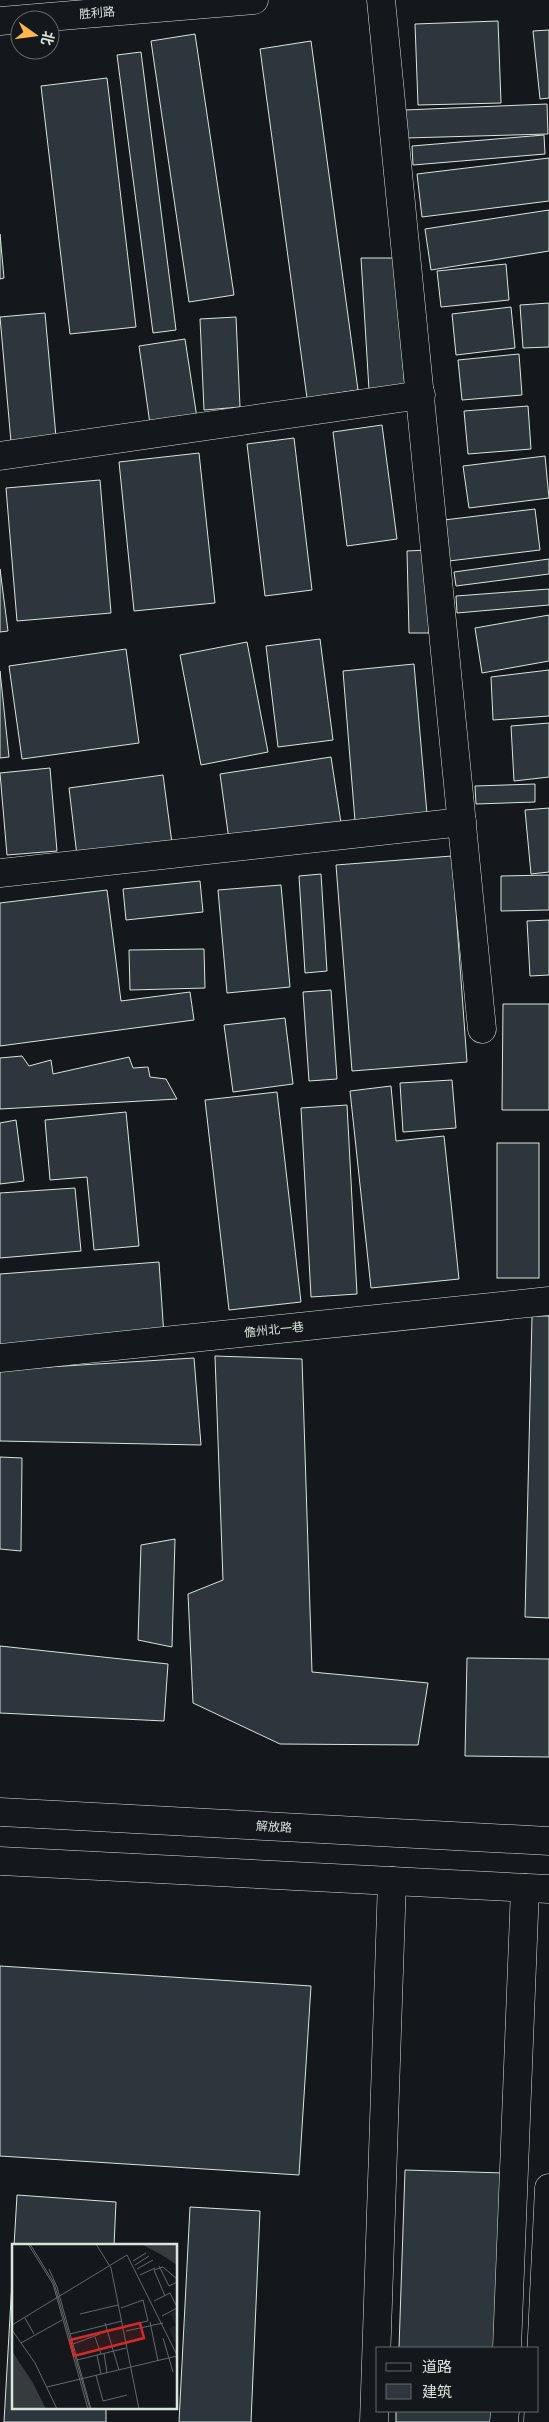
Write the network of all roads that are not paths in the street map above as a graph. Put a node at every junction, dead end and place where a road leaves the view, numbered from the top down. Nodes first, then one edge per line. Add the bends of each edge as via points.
1 (254, 0) edge
2 (381, 0) edge
3 (0, 22) edge
4 (421, 395) junction
5 (0, 456) edge
6 (462, 822) junction
7 (0, 873) edge
8 (482, 1029) dead end
9 (549, 1301) edge
10 (0, 1358) edge
11 (0, 1812) edge
12 (549, 1841) edge
13 (0, 1861) edge
14 (392, 1881) junction
15 (537, 1888) edge
16 (549, 2188) edge
17 (376, 2347) edge
18 (507, 2347) edge
19 (376, 2362) edge
20 (539, 2401) edge
21 (374, 2422) edge

1 - 3 street, 胜利路
2 - 4 street
4 - 5 street
4 - 6 street
6 - 7 street
6 - 8 street
9 - 10 street, 儋州北一巷
11 - 12 street, 解放路
13 - 14 street
14 - 15 street
14 - 17 street
15 - 18 street
16 - 20 street
19 - 21 street

